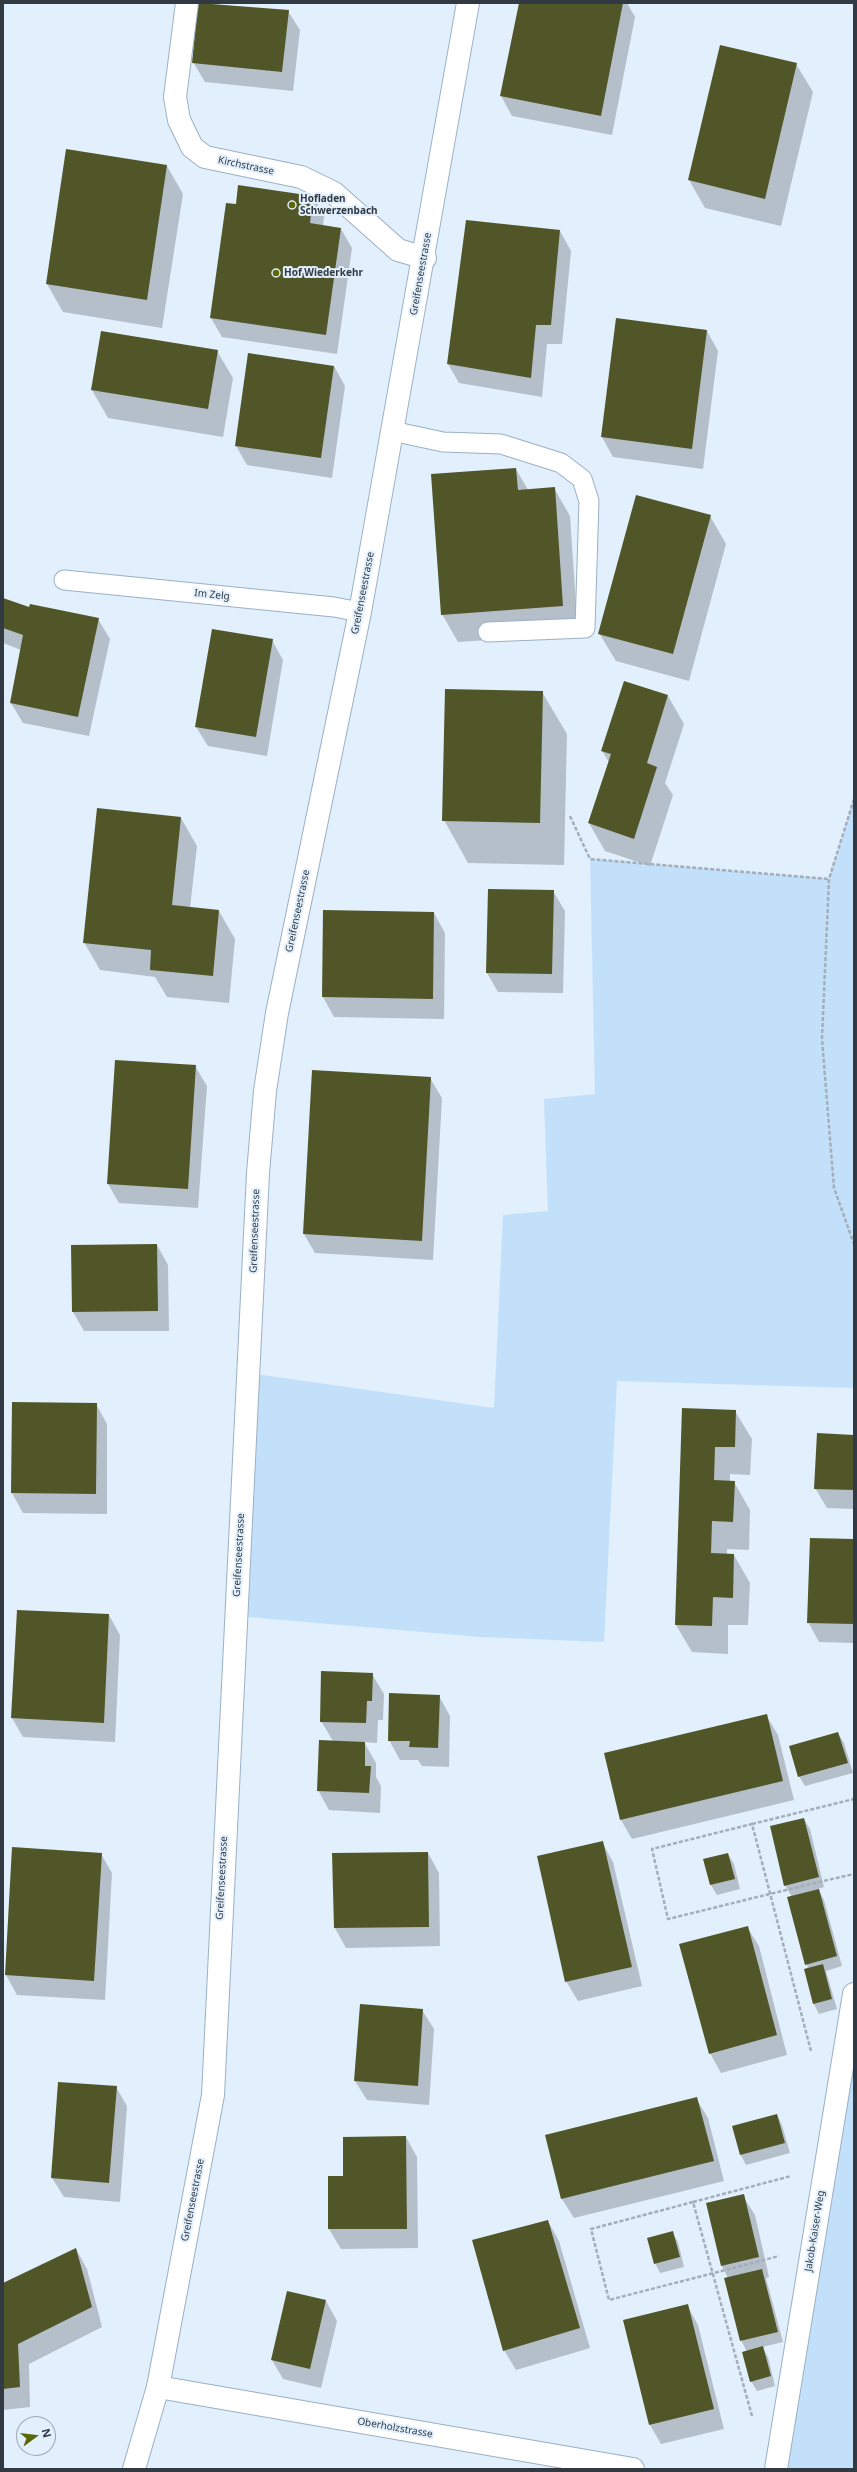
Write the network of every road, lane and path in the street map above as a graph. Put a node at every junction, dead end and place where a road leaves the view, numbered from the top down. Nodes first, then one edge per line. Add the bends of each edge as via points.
1 (187, 3) edge
2 (468, 3) edge
3 (425, 258) junction
4 (392, 431) junction
5 (64, 580) dead end
6 (360, 612) junction
7 (488, 632) dead end
8 (854, 799) edge
9 (570, 816) dead end
10 (829, 879) junction
11 (854, 1244) edge
12 (854, 1799) edge
13 (752, 1824) junction
14 (854, 1874) edge
15 (770, 1894) junction
16 (854, 1994) edge
17 (812, 2053) dead end
18 (825, 2167) junction
19 (693, 2202) junction
20 (747, 2265) dead end
21 (712, 2274) junction
22 (158, 2388) junction
23 (754, 2424) dead end
24 (134, 2469) edge
25 (633, 2469) edge
26 (776, 2469) edge

1 - 3 street, Kirchstrasse via 175,97 179,120 192,147 204,157 300,177 334,193 398,250
2 - 3 street, Greifenseestrasse
3 - 4 street, Greifenseestrasse
4 - 6 street, Greifenseestrasse
4 - 7 lane via 443,442 501,444 561,463 582,479 589,501 585,628
5 - 6 lane, Im Zelg via 334,607
6 - 22 street, Greifenseestrasse via 277,1012 265,1091 258,1174 213,2095
8 - 10 path
9 - 10 path via 590,859
10 - 11 path via 822,1039 834,1188
12 - 13 path
13 - 15 path
13 - 15 path via 652,1849 668,1919
14 - 15 path
15 - 17 path
16 - 18 street, Jakob-Kaiser-Weg
18 - 19 path
18 - 26 street, Jakob-Kaiser-Weg
19 - 21 path
19 - 21 path via 591,2228 609,2300
20 - 21 path
21 - 23 path
22 - 24 street, Greifenseestrasse
22 - 25 street, Oberholzstrasse

